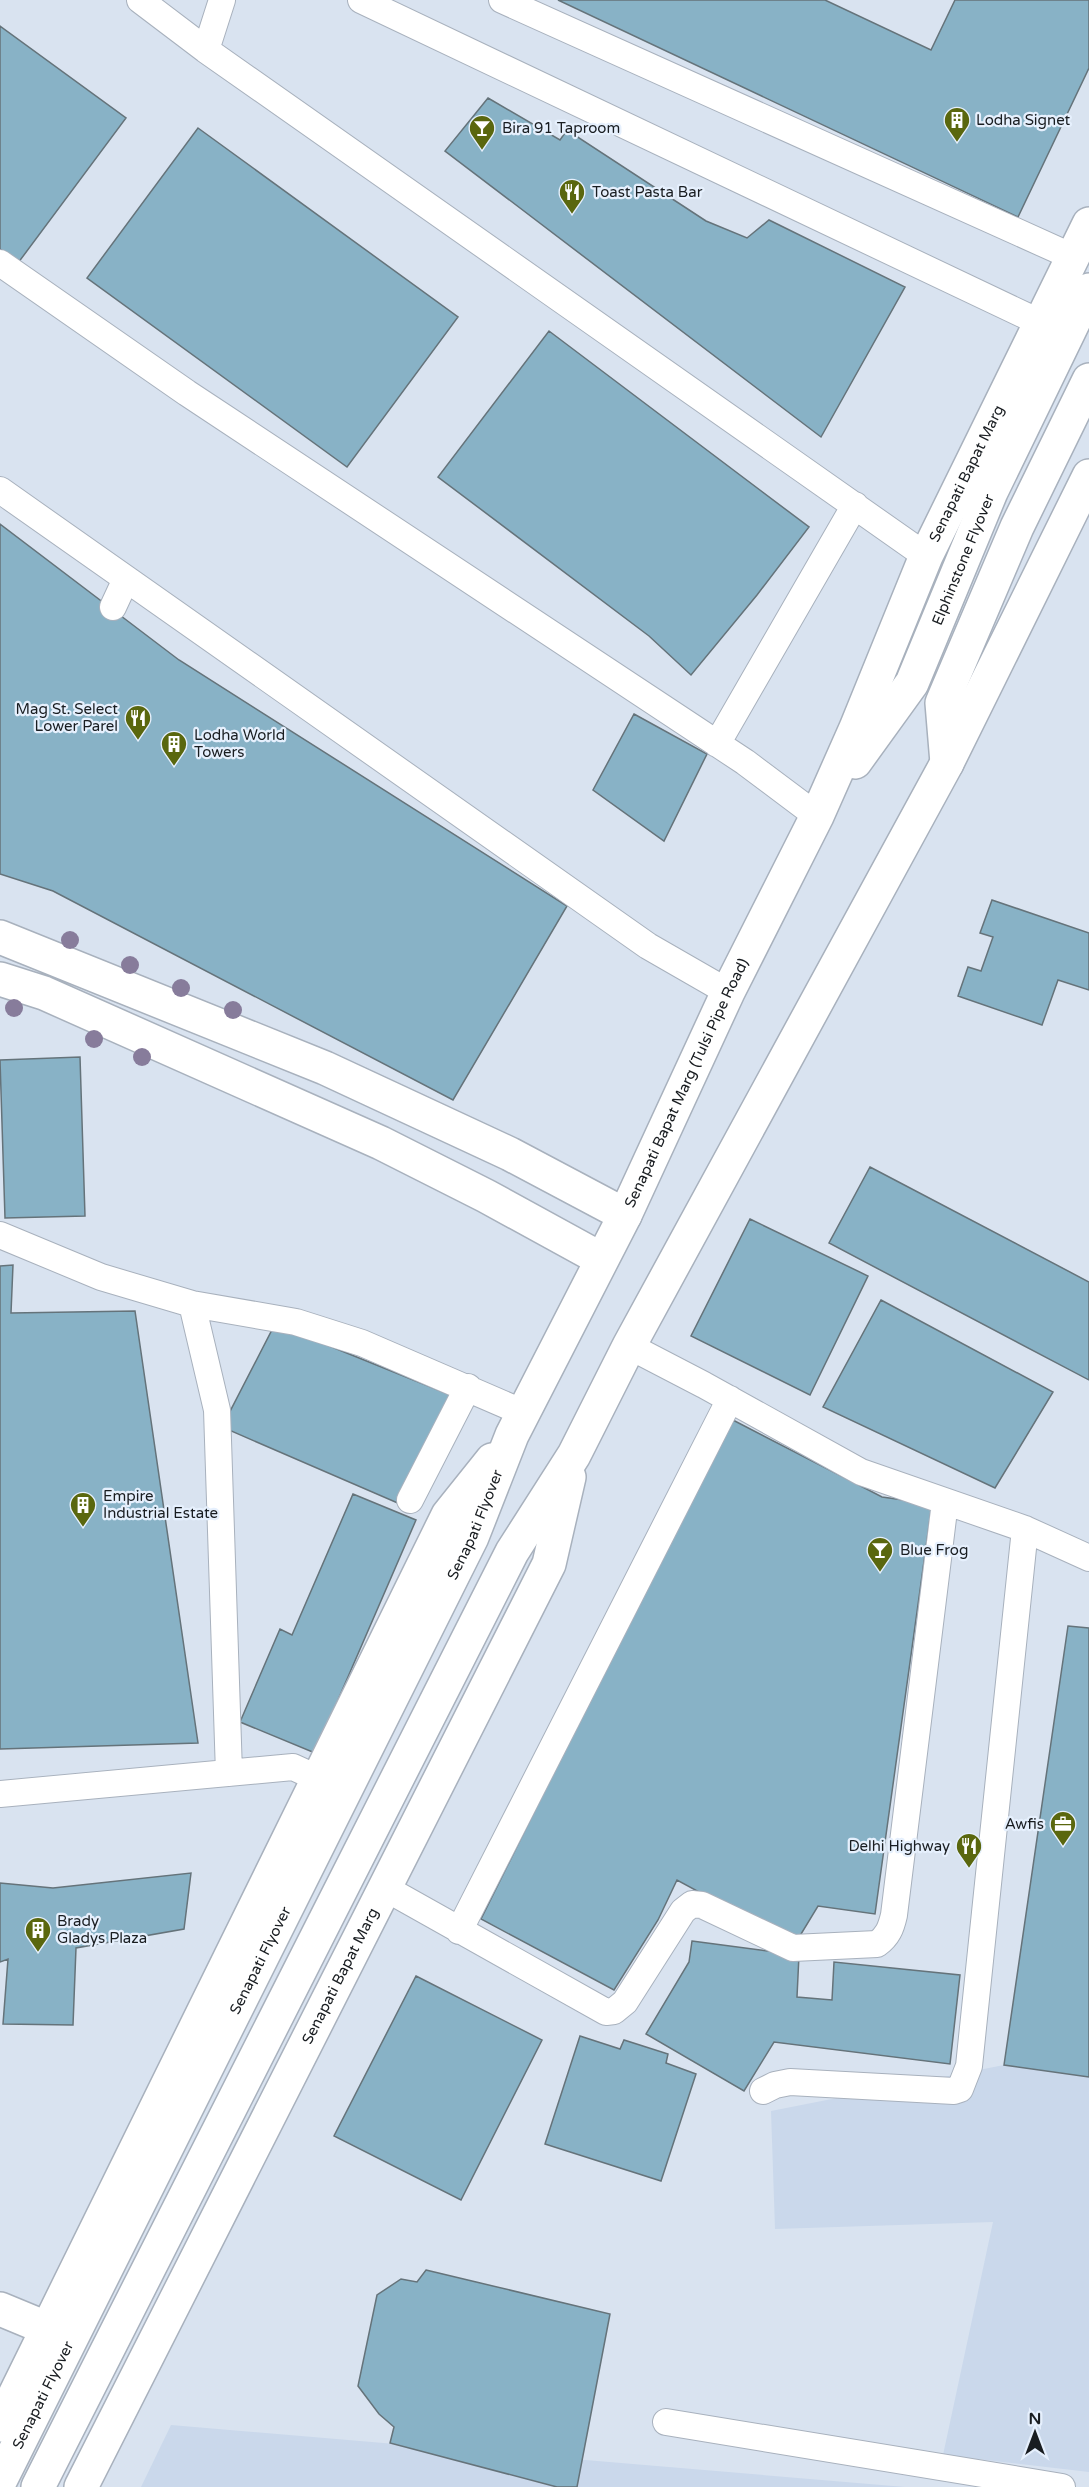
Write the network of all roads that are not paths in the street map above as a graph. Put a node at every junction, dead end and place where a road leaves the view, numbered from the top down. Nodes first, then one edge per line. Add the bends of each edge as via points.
1 (140, 0) edge
2 (222, 0) edge
3 (361, 0) edge
4 (502, 0) edge
5 (206, 50) junction
6 (1089, 224) edge
7 (1073, 257) junction
8 (0, 263) edge
9 (1089, 290) edge
10 (1041, 323) junction
11 (1089, 380) edge
12 (1089, 476) edge
13 (0, 490) edge
14 (855, 505) junction
15 (926, 556) junction
16 (126, 579) junction
17 (113, 607) dead end
18 (856, 728) joint
19 (717, 744) junction
20 (947, 763) junction
21 (817, 816) junction
22 (0, 937) edge
23 (57, 959) junction
24 (0, 979) edge
25 (728, 992) junction
26 (44, 993) junction
27 (510, 1154) junction
28 (486, 1196) junction
29 (625, 1215) junction
30 (0, 1235) edge
31 (601, 1259) junction
32 (192, 1304) junction
33 (629, 1346) junction
34 (468, 1387) junction
35 (730, 1399) junction
36 (518, 1424) junction
37 (574, 1455) junction
38 (410, 1500) dead end
39 (945, 1502) junction
40 (1025, 1530) junction
41 (1089, 1558) edge
42 (229, 1773) junction
43 (317, 1778) junction
44 (0, 1794) edge
45 (385, 1888) junction
46 (459, 1931) junction
47 (763, 2091) dead end
48 (0, 2309) edge
49 (46, 2328) junction
50 (666, 2422) dead end
51 (0, 2425) edge
52 (0, 2481) edge
53 (38, 2487) edge
54 (81, 2487) edge
55 (1062, 2487) edge

1 - 5 lane
2 - 5 lane
3 - 10 lane
4 - 7 lane
5 - 14 lane
6 - 7 main road, Senapati Bapat Marg
7 - 10 main road, Senapati Bapat Marg
8 - 19 lane via 187,393
9 - 21 main road, Elphinstone Flyover via 990,492 912,683
10 - 15 main road, Senapati Bapat Marg
11 - 20 main road via 1017,527 942,703
12 - 20 main road
13 - 16 lane
14 - 15 lane
14 - 19 lane
15 - 18 main road, Senapati Bapat Marg
16 - 17 lane
16 - 25 lane via 648,946
18 - 21 main road, Senapati Bapat Marg (Tulsi Pipe Road)
19 - 21 lane
20 - 33 main road
21 - 25 main road, Senapati Bapat Marg (Tulsi Pipe Road)
22 - 23 main road
23 - 26 main road
23 - 27 main road via 325,1068
24 - 26 main road
25 - 29 main road, Senapati Bapat Marg (Tulsi Pipe Road)
26 - 28 main road via 381,1143
27 - 28 main road
27 - 29 main road
28 - 31 main road
29 - 31 main road, Senapati Bapat Marg (Tulsi Pipe Road)
30 - 32 lane via 101,1277
31 - 36 main road, Senapati Bapat Marg (Tulsi Pipe Road)
32 - 34 lane via 296,1322 362,1343
32 - 42 lane via 217,1410
33 - 35 lane
33 - 37 main road
34 - 36 lane
34 - 38 lane
35 - 39 lane via 861,1472
35 - 46 lane
36 - 43 main road via 448,1515
36 - 52 main road, Senapati Flyover via 472,1537
37 - 45 main road, Senapati Bapat Marg via 549,1564
37 - 53 main road via 512,1552
39 - 40 lane
39 - 46 lane via 894,1915 885,1938 877,1944 792,1948 702,1905 692,1904 683,1911 625,2002 606,2012
40 - 41 lane
40 - 47 lane via 971,2054 965,2081 954,2091 790,2082
42 - 43 lane via 293,1767
42 - 44 lane
43 - 49 main road
45 - 46 lane
45 - 54 main road, Senapati Bapat Marg
48 - 49 main road
49 - 51 main road
50 - 55 lane

